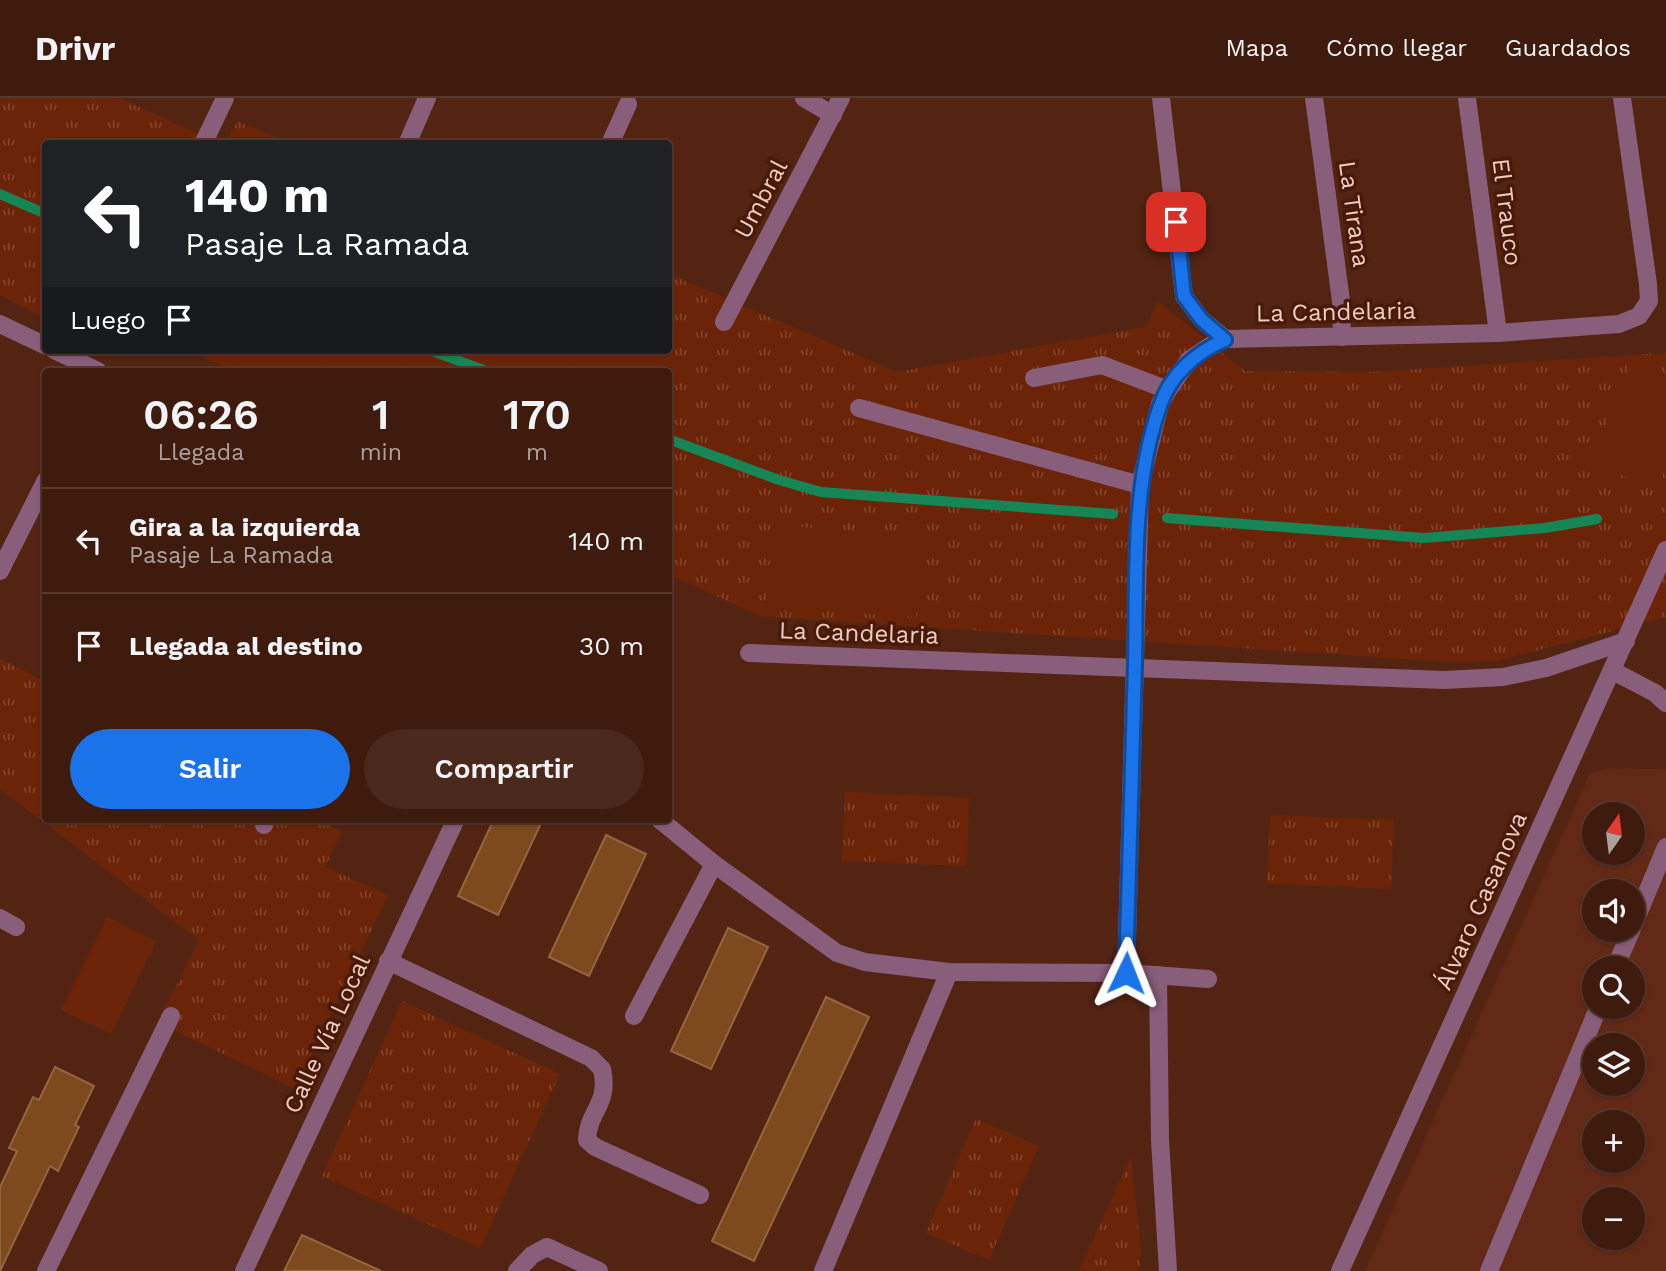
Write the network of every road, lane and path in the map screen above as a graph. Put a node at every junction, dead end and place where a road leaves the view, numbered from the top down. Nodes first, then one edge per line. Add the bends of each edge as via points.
1 (225, 98) edge
2 (427, 98) edge
3 (804, 98) edge
4 (841, 98) edge
5 (1161, 98) edge
6 (1314, 98) edge
7 (1467, 98) edge
8 (1622, 98) edge
9 (628, 104) dead end
10 (833, 115) junction
11 (205, 140) edge
12 (409, 140) edge
13 (612, 140) edge
14 (724, 321) dead end
15 (0, 324) edge
16 (1498, 333) junction
17 (1342, 337) junction
18 (1225, 340) junction
19 (42, 344) edge
20 (62, 354) edge
21 (92, 368) edge
22 (1034, 378) dead end
23 (1168, 390) junction
24 (859, 408) dead end
25 (1140, 485) junction
26 (42, 488) edge
27 (1666, 550) edge
28 (0, 571) edge
29 (1626, 641) junction
30 (749, 653) dead end
31 (1135, 668) junction
32 (1613, 671) junction
33 (1666, 702) edge
34 (454, 823) edge
35 (665, 823) edge
36 (1666, 847) edge
37 (714, 864) junction
38 (1645, 897) edge
39 (0, 918) edge
40 (16, 927) dead end
41 (388, 961) junction
42 (948, 972) junction
43 (1126, 973) junction
44 (1158, 975) junction
45 (1208, 979) dead end
46 (171, 1016) dead end
47 (634, 1016) dead end
48 (1595, 1019) edge
49 (700, 1195) dead end
50 (46, 1271) edge
51 (244, 1271) edge
52 (517, 1271) edge
53 (599, 1271) edge
54 (823, 1271) edge
55 (1168, 1271) edge
56 (1340, 1271) edge
57 (1489, 1271) edge

1 - 11 street
2 - 12 street
3 - 10 street
4 - 10 street, Umbral
5 - 18 street via 1184,296
6 - 17 street, La Tirana
7 - 16 street, El Trauco
8 - 16 street, La Candelaria via 1649,301 1639,316 1619,324
9 - 13 street
10 - 14 street, Umbral
15 - 19 street
16 - 17 street, La Candelaria
17 - 18 street, La Candelaria
18 - 23 street, La Candelaria via 1189,360
20 - 21 street
22 - 23 street via 1102,365
23 - 25 street, La Candelaria via 1160,404
24 - 25 street
25 - 31 street, La Candelaria
26 - 28 street
27 - 29 street, Álvaro Casanova
29 - 31 street, La Candelaria via 1503,677 1444,680
29 - 32 street, Álvaro Casanova
30 - 31 street, La Candelaria
31 - 43 street, La Candelaria
32 - 33 street
32 - 56 street, Álvaro Casanova
34 - 41 street, Calle Vía Local
35 - 37 street
36 - 38 street
37 - 42 street via 837,953 865,962
37 - 47 street
39 - 40 street
41 - 49 street via 591,1058 602,1069 605,1094 587,1140
41 - 51 street, Calle Vía Local
42 - 43 street
42 - 54 street
43 - 44 street
44 - 45 street
44 - 55 street via 1160,1140
46 - 50 street
48 - 57 street
52 - 53 street via 547,1247

